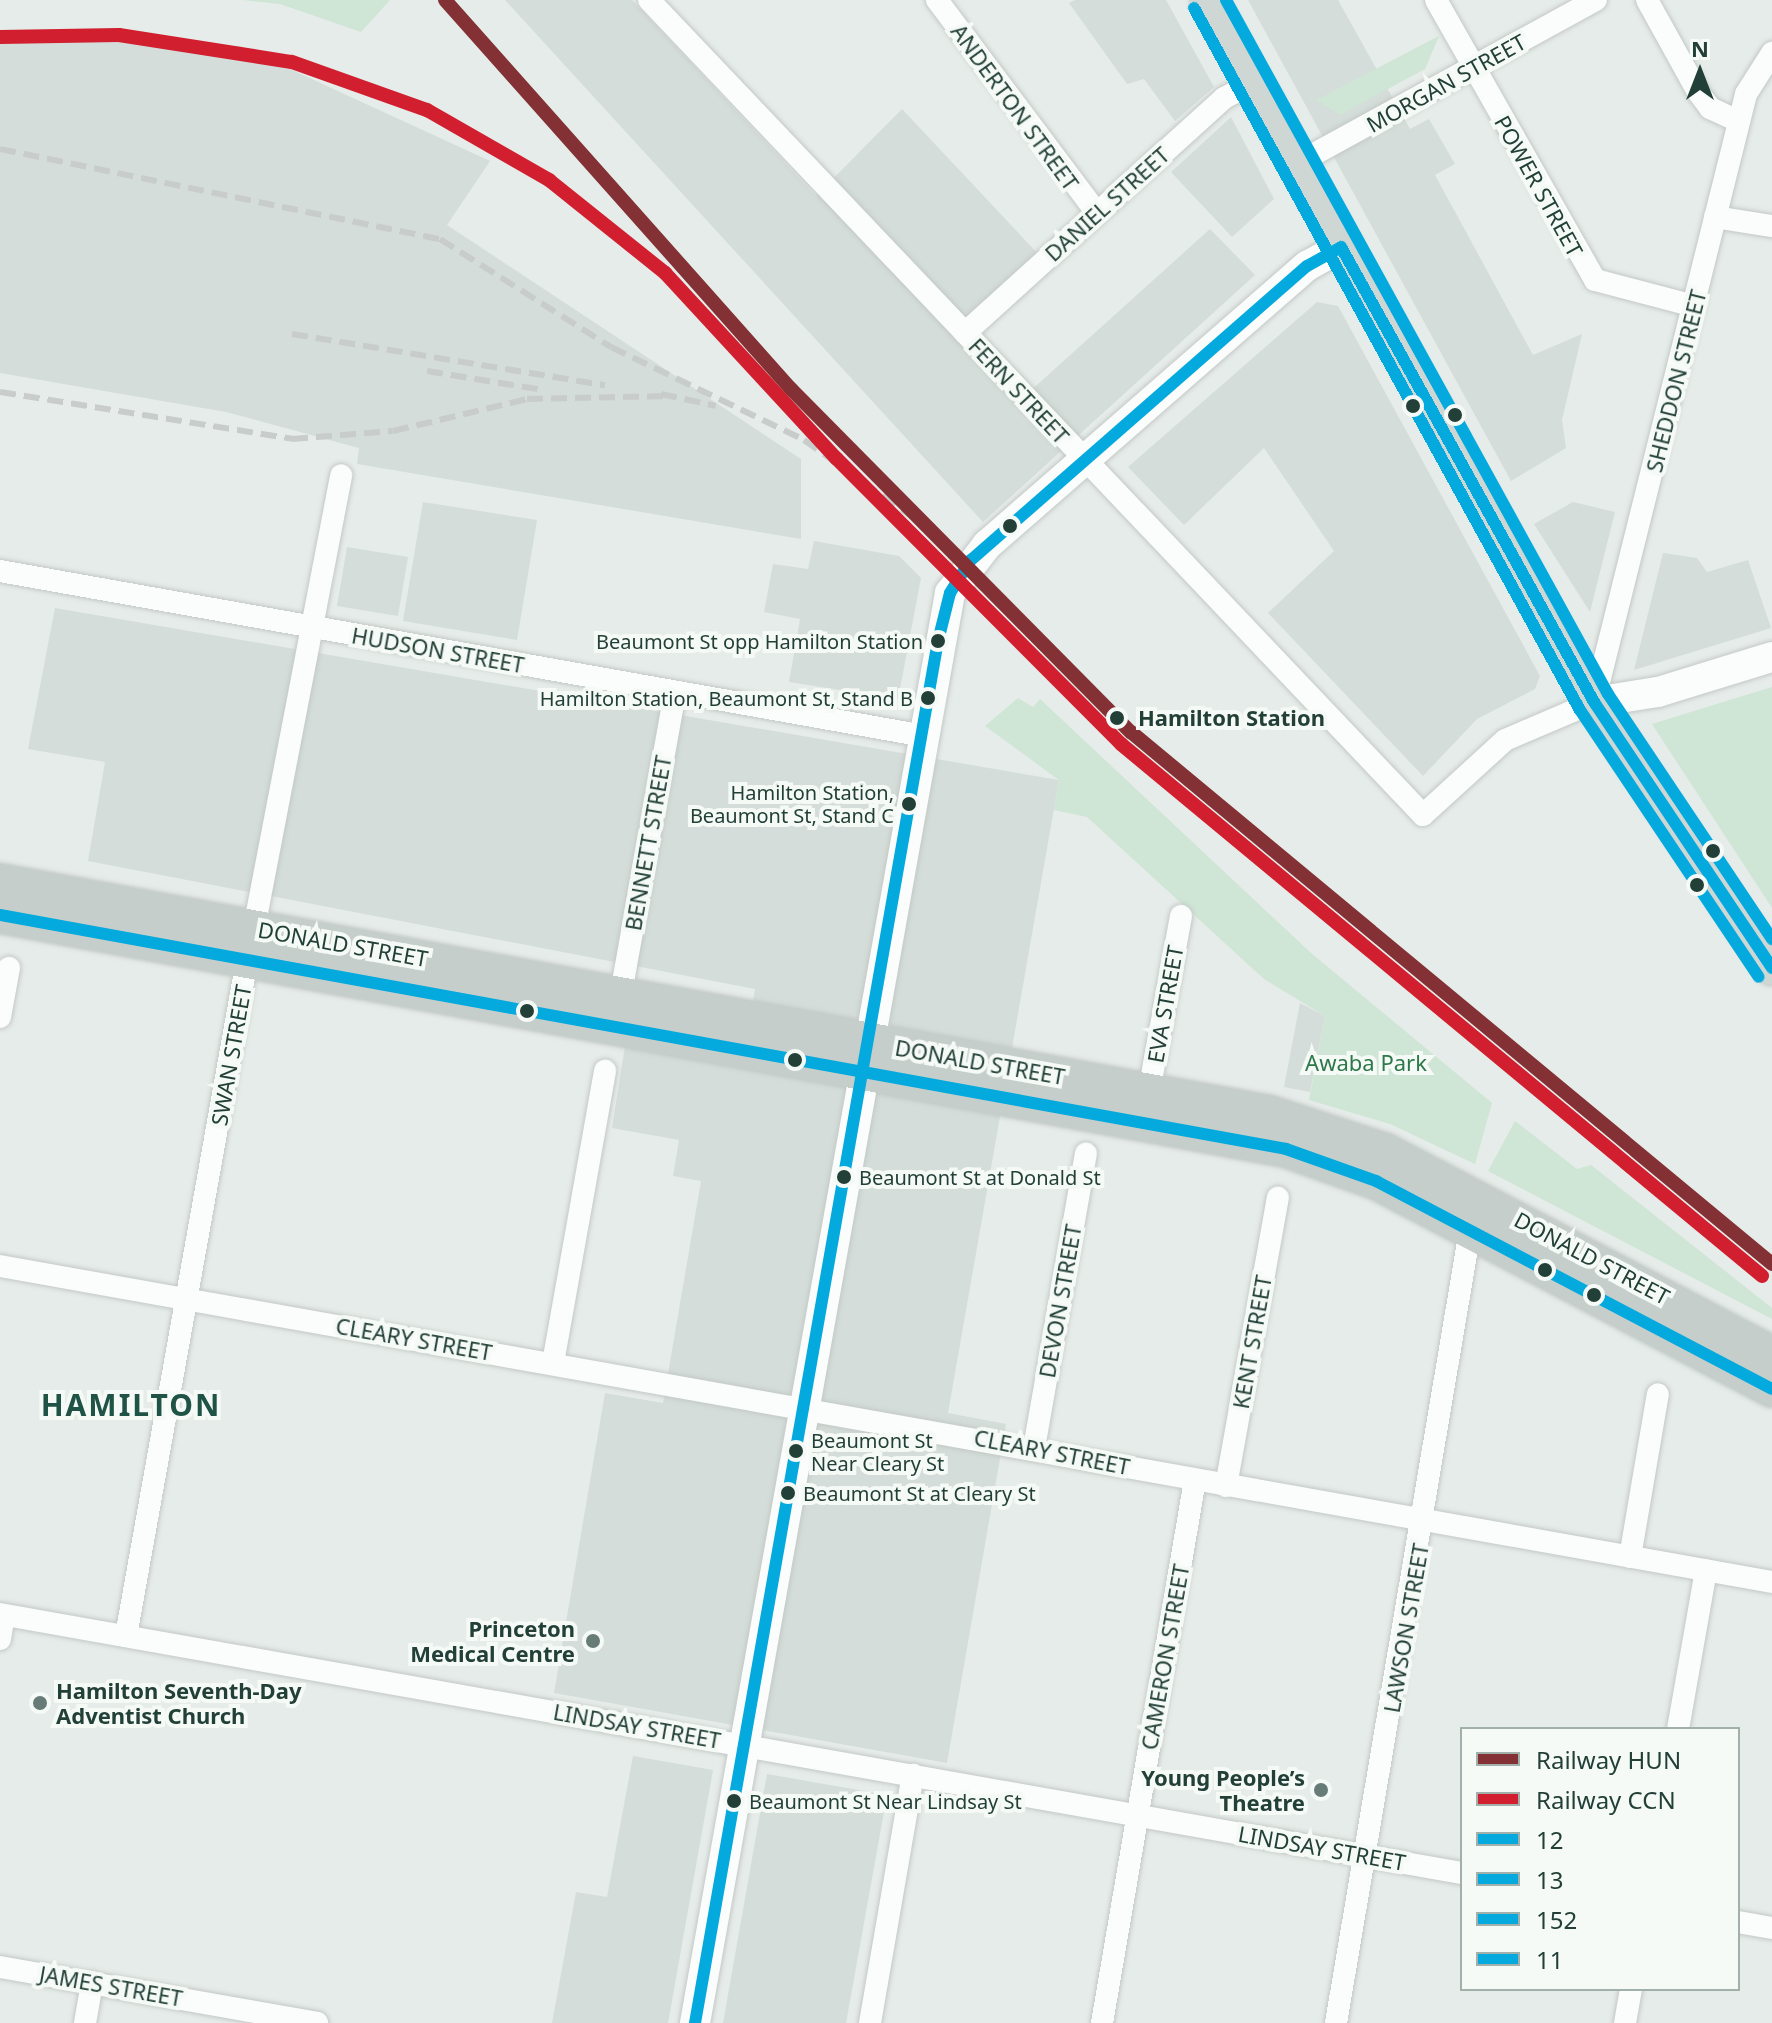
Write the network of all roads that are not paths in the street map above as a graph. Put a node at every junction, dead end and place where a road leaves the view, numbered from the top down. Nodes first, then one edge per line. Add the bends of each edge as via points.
1 (649, 0) edge
2 (937, 0) edge
3 (1208, 0) edge
4 (1436, 0) edge
5 (1596, 0) edge
6 (1647, 0) edge
7 (1767, 58) edge
8 (1473, 68) junction
9 (1254, 83) junction
10 (1738, 121) junction
11 (1296, 164) junction
12 (1096, 212) junction
13 (1715, 217) junction
14 (1772, 226) edge
15 (1341, 247) junction
16 (1694, 306) junction
17 (965, 333) junction
18 (1087, 465) junction
19 (341, 475) dead end
20 (0, 571) edge
21 (310, 626) junction
22 (1772, 657) edge
23 (675, 694) junction
24 (1581, 708) junction
25 (924, 736) junction
26 (0, 882) edge
27 (0, 915) edge
28 (1181, 916) dead end
29 (250, 944) junction
30 (9, 968) dead end
31 (1772, 968) edge
32 (621, 993) junction
33 (0, 1017) edge
34 (868, 1057) junction
35 (605, 1071) dead end
36 (1149, 1092) junction
37 (1086, 1154) dead end
38 (1278, 1198) dead end
39 (1473, 1214) junction
40 (0, 1266) edge
41 (188, 1300) junction
42 (1772, 1355) edge
43 (553, 1363) junction
44 (1772, 1389) edge
45 (1658, 1394) dead end
46 (806, 1407) junction
47 (1034, 1448) junction
48 (1195, 1480) junction
49 (1226, 1486) junction
50 (1424, 1520) junction
51 (1630, 1557) junction
52 (1706, 1570) junction
53 (1772, 1582) edge
54 (2, 1615) edge
55 (126, 1636) junction
56 (0, 1639) edge
57 (1678, 1727) edge
58 (747, 1746) junction
59 (913, 1775) junction
60 (1137, 1815) junction
61 (1367, 1856) junction
62 (1460, 1873) edge
63 (1740, 1922) edge
64 (1772, 1928) edge
65 (0, 1967) edge
66 (92, 1983) junction
67 (1631, 1991) edge
68 (222, 2015) edge
69 (85, 2023) edge
70 (317, 2023) edge
71 (695, 2023) edge
72 (870, 2023) edge
73 (1102, 2023) edge
74 (1336, 2023) edge
75 (1625, 2023) edge

1 - 17 street, FERN STREET
2 - 12 street, ANDERTON STREET
3 - 9 main road
4 - 8 street, POWER STREET
5 - 8 street, MORGAN STREET
6 - 10 street via 1710,108
7 - 10 street, SHEDDON STREET
8 - 11 street, MORGAN STREET
8 - 16 street, POWER STREET via 1595,280
9 - 11 main road
9 - 12 street, DANIEL STREET via 1224,98
10 - 13 street, SHEDDON STREET
11 - 15 main road
12 - 17 street, DANIEL STREET
13 - 14 street
13 - 16 street, SHEDDON STREET
15 - 18 main road via 1307,266
15 - 24 main road
16 - 24 street, SHEDDON STREET
17 - 18 street, FERN STREET
18 - 24 street, FERN STREET via 1423,815 1505,740
18 - 25 main road via 987,545 957,578 941,625
19 - 21 street, SWAN STREET
20 - 21 street, HUDSON STREET
21 - 23 street, HUDSON STREET
21 - 29 street, SWAN STREET
22 - 24 main road via 1658,692
23 - 25 street, HUDSON STREET
23 - 32 street, BENNETT STREET
24 - 31 main road
25 - 34 main road
26 - 29 highway, DONALD STREET
27 - 29 highway, DONALD STREET
28 - 36 street, EVA STREET
29 - 32 highway, DONALD STREET
29 - 34 highway, DONALD STREET
29 - 41 street, SWAN STREET
30 - 33 street
32 - 34 highway, DONALD STREET
34 - 36 highway, DONALD STREET
34 - 39 highway, DONALD STREET via 1286,1149
34 - 46 main road
35 - 43 street
36 - 39 highway, DONALD STREET via 1339,1133
37 - 47 street, DEVON STREET
38 - 49 street, KENT STREET
39 - 42 highway, DONALD STREET
39 - 44 highway, DONALD STREET
39 - 50 street, LAWSON STREET
40 - 41 street, CLEARY STREET
41 - 43 street, CLEARY STREET
41 - 55 street, SWAN STREET
43 - 46 street, CLEARY STREET
45 - 51 street
46 - 47 street, CLEARY STREET
46 - 58 main road
47 - 48 street, CLEARY STREET
48 - 49 street, CLEARY STREET
48 - 60 street, CAMERON STREET
49 - 50 street, CLEARY STREET
50 - 51 street, CLEARY STREET
50 - 61 street, LAWSON STREET
51 - 52 street, CLEARY STREET
52 - 53 street, CLEARY STREET
52 - 57 street
54 - 55 street, LINDSAY STREET
54 - 56 street
55 - 58 street, LINDSAY STREET
58 - 59 street, LINDSAY STREET
58 - 71 main road
59 - 60 street, LINDSAY STREET
59 - 72 street
60 - 61 street, LINDSAY STREET
60 - 73 street, CAMERON STREET
61 - 62 street, LINDSAY STREET
61 - 74 street, LAWSON STREET
63 - 64 street
65 - 66 street, JAMES STREET
66 - 68 street, JAMES STREET
66 - 69 street
67 - 75 street
68 - 70 street, JAMES STREET

